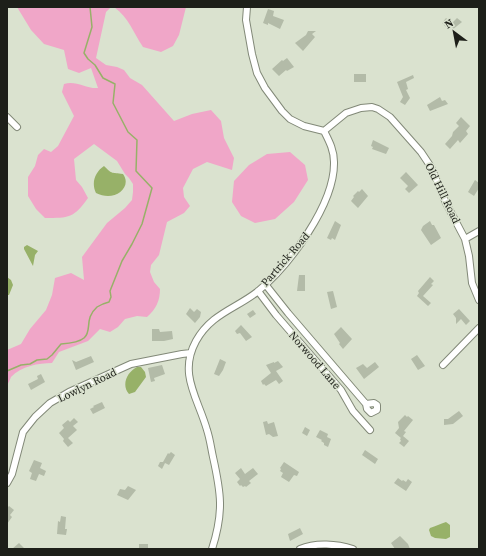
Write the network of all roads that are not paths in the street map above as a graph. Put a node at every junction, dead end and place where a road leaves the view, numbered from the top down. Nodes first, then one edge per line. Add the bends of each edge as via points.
1 (247, 7) edge
2 (7, 117) edge
3 (17, 127) dead end
4 (324, 131) junction
5 (479, 231) edge
6 (465, 239) junction
7 (265, 284) junction
8 (258, 291) junction
9 (479, 300) edge
10 (479, 328) edge
11 (191, 353) junction
12 (443, 365) dead end
13 (366, 404) dead end
14 (370, 430) dead end
15 (7, 482) edge
16 (212, 549) edge
17 (300, 549) edge
18 (353, 549) edge

1 - 4 street via 246,23 252,54 265,88 290,119
2 - 3 street
4 - 6 street, Old Hill Road via 343,115 355,109 372,107 386,113 426,159
4 - 7 street, Partrick Road via 332,147 334,163 326,198 307,235
5 - 6 street
6 - 9 street, Old Hill Road via 471,280
7 - 8 street, Partrick Road
7 - 13 street
8 - 11 street, Partrick Road via 210,322 199,335
8 - 14 street, Norwood Lane via 341,390 353,411
10 - 12 street
11 - 15 street, Lowlyn Road via 131,364 50,403 23,432 12,474
11 - 16 street, Partrick Road via 190,384 207,428 220,495 218,527
17 - 18 street via 322,544

